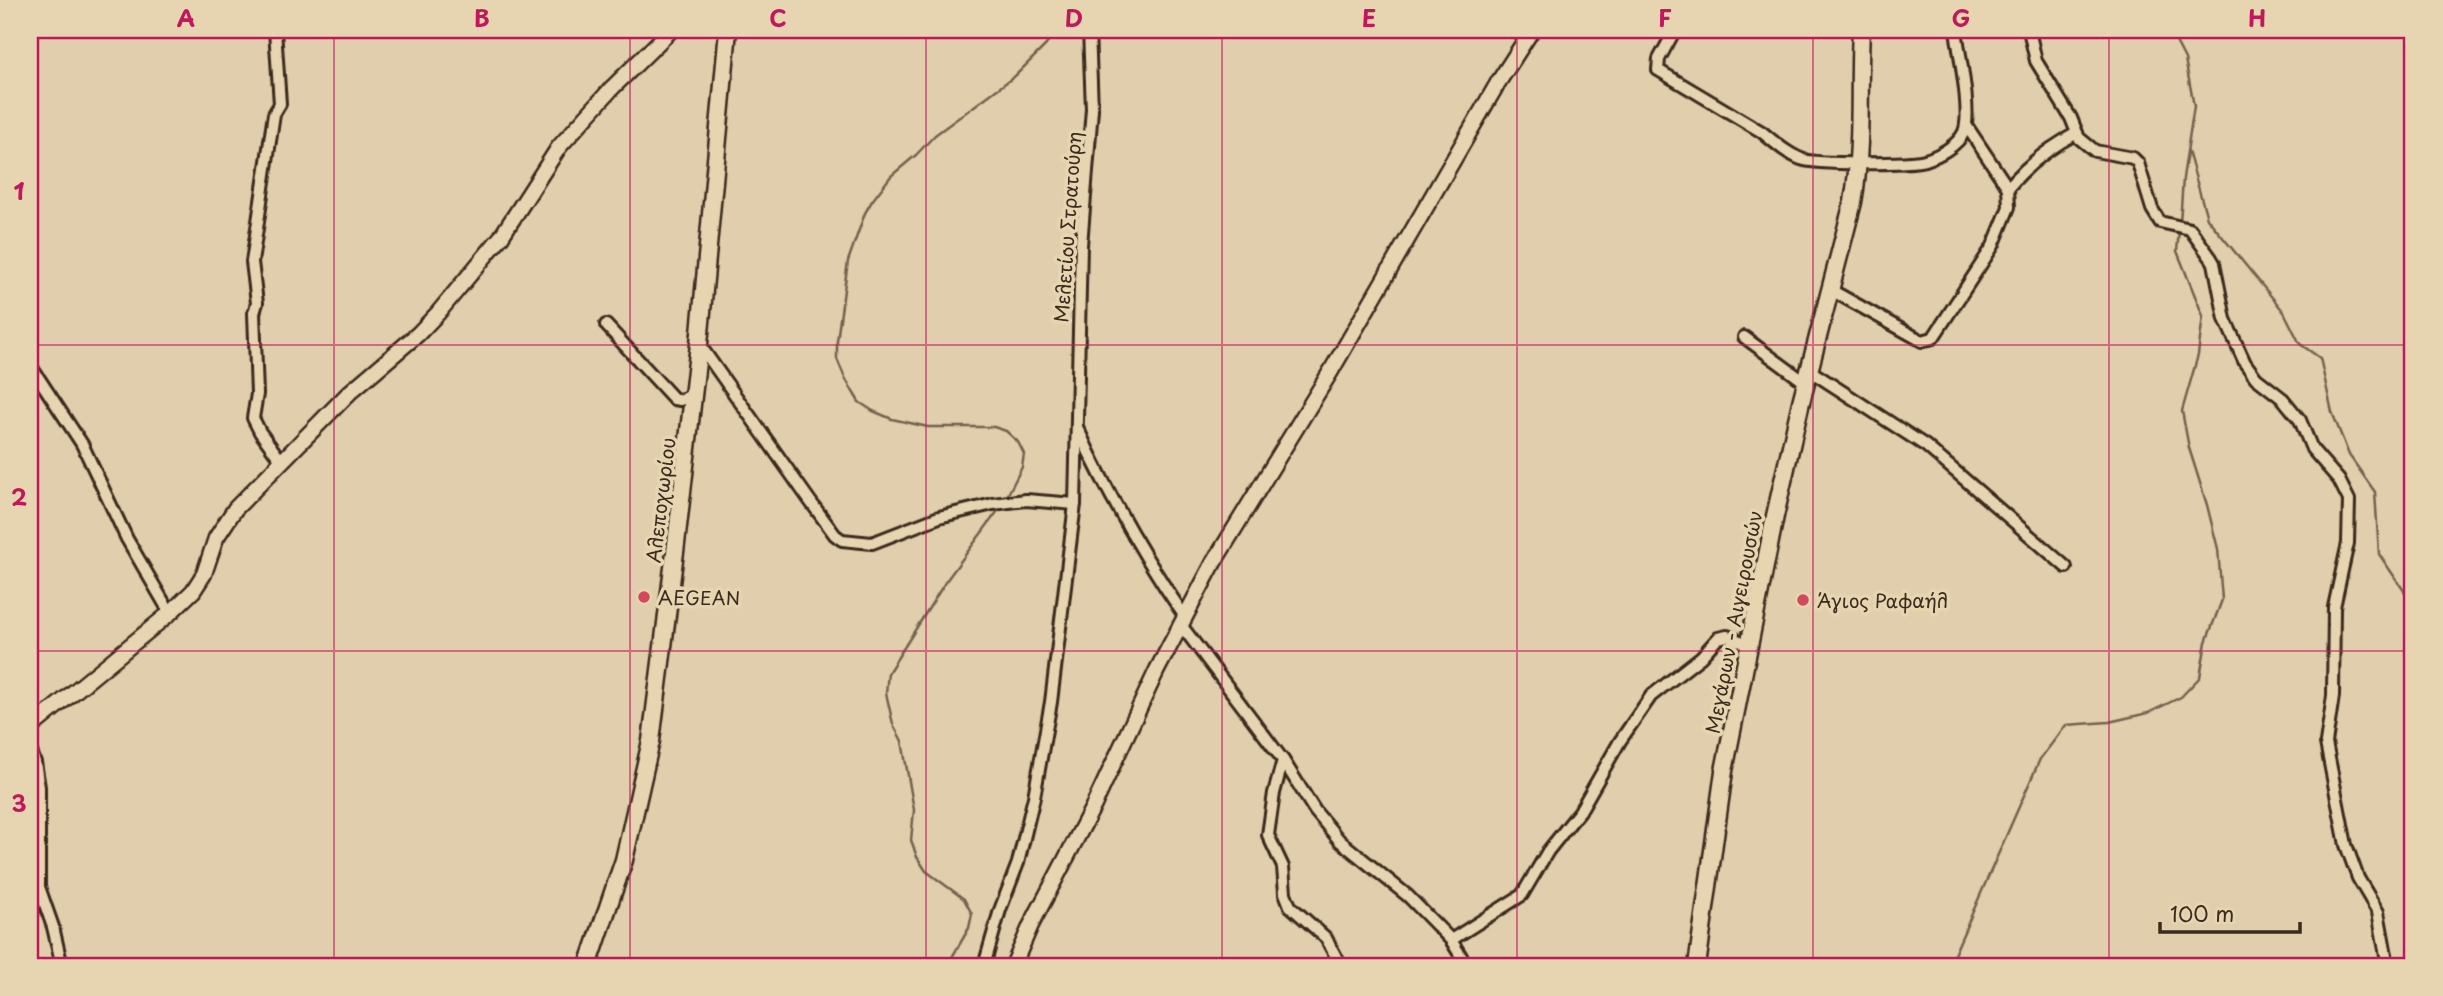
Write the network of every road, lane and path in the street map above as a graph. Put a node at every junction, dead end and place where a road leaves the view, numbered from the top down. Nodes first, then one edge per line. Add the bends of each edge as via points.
1 (275, 30) edge
2 (671, 30) edge
3 (728, 30) edge
4 (1089, 30) edge
5 (1532, 30) edge
6 (1675, 30) edge
7 (1861, 30) edge
8 (1956, 30) edge
9 (2029, 30) edge
10 (1966, 125) junction
11 (2077, 133) junction
12 (1856, 162) junction
13 (2008, 188) junction
14 (1831, 290) junction
15 (606, 325) dead end
16 (1744, 337) dead end
17 (699, 344) junction
18 (30, 365) edge
19 (1807, 377) junction
20 (693, 395) junction
21 (1077, 427) junction
22 (282, 462) junction
23 (1075, 504) junction
24 (2067, 567) dead end
25 (170, 613) junction
26 (1183, 621) junction
27 (1750, 645) junction
28 (30, 728) edge
29 (30, 749) edge
30 (1283, 760) junction
31 (1451, 940) junction
32 (62, 966) edge
33 (588, 966) edge
34 (984, 966) edge
35 (1013, 966) edge
36 (1341, 966) edge
37 (1467, 966) edge
38 (1697, 966) edge
39 (2388, 966) edge

1 - 22 street via 280,104 274,114 252,262 257,303 253,418
2 - 22 street via 558,147 501,237 438,313
3 - 17 main road, Αλεποχωρίου
4 - 21 street, Μελετίου Στρατούρη via 1093,109 1081,245
5 - 26 street
6 - 12 street via 1659,59 1657,67 1662,73 1802,160
7 - 12 main road, Μεγάρων - Αιγειρουσών
8 - 10 street
9 - 11 street via 2036,61
10 - 12 street via 1957,142 1928,160
10 - 13 street
11 - 13 street via 2026,167
11 - 39 street via 2095,151 2133,158 2160,222 2194,233 2214,263 2225,319 2245,363 2300,420 2312,449 2349,500 2348,543 2334,607 2333,695 2326,743 2346,845 2378,912
12 - 14 main road, Μεγάρων - Αιγειρουσών via 1853,202
13 - 14 street via 2009,207 1993,246 1933,338 1922,341
14 - 19 main road, Μεγάρων - Αιγειρουσών
15 - 20 street via 674,399
16 - 19 street
17 - 20 main road, Αλεποχωρίου
17 - 23 street via 842,540 872,543 939,517 993,503
18 - 25 street via 82,444 127,539
19 - 24 street via 1926,446
19 - 27 main road, Μεγάρων - Αιγειρουσών
20 - 33 main road, Αλεποχωρίου via 651,741 624,860
21 - 23 street, Μελετίου Στρατούρη
21 - 26 street
22 - 25 street via 230,514 199,583
23 - 34 street, Μελετίου Στρατούρη via 1051,702 1034,797
25 - 28 street
26 - 30 street
26 - 35 street
27 - 31 street via 1727,636 1718,638 1657,690 1522,895
27 - 38 main road, Μεγάρων - Αιγειρουσών via 1717,815
29 - 32 street via 39,786 39,887
30 - 31 street via 1340,841 1408,896
30 - 36 street via 1268,835 1283,867 1290,905 1326,938
31 - 37 street

